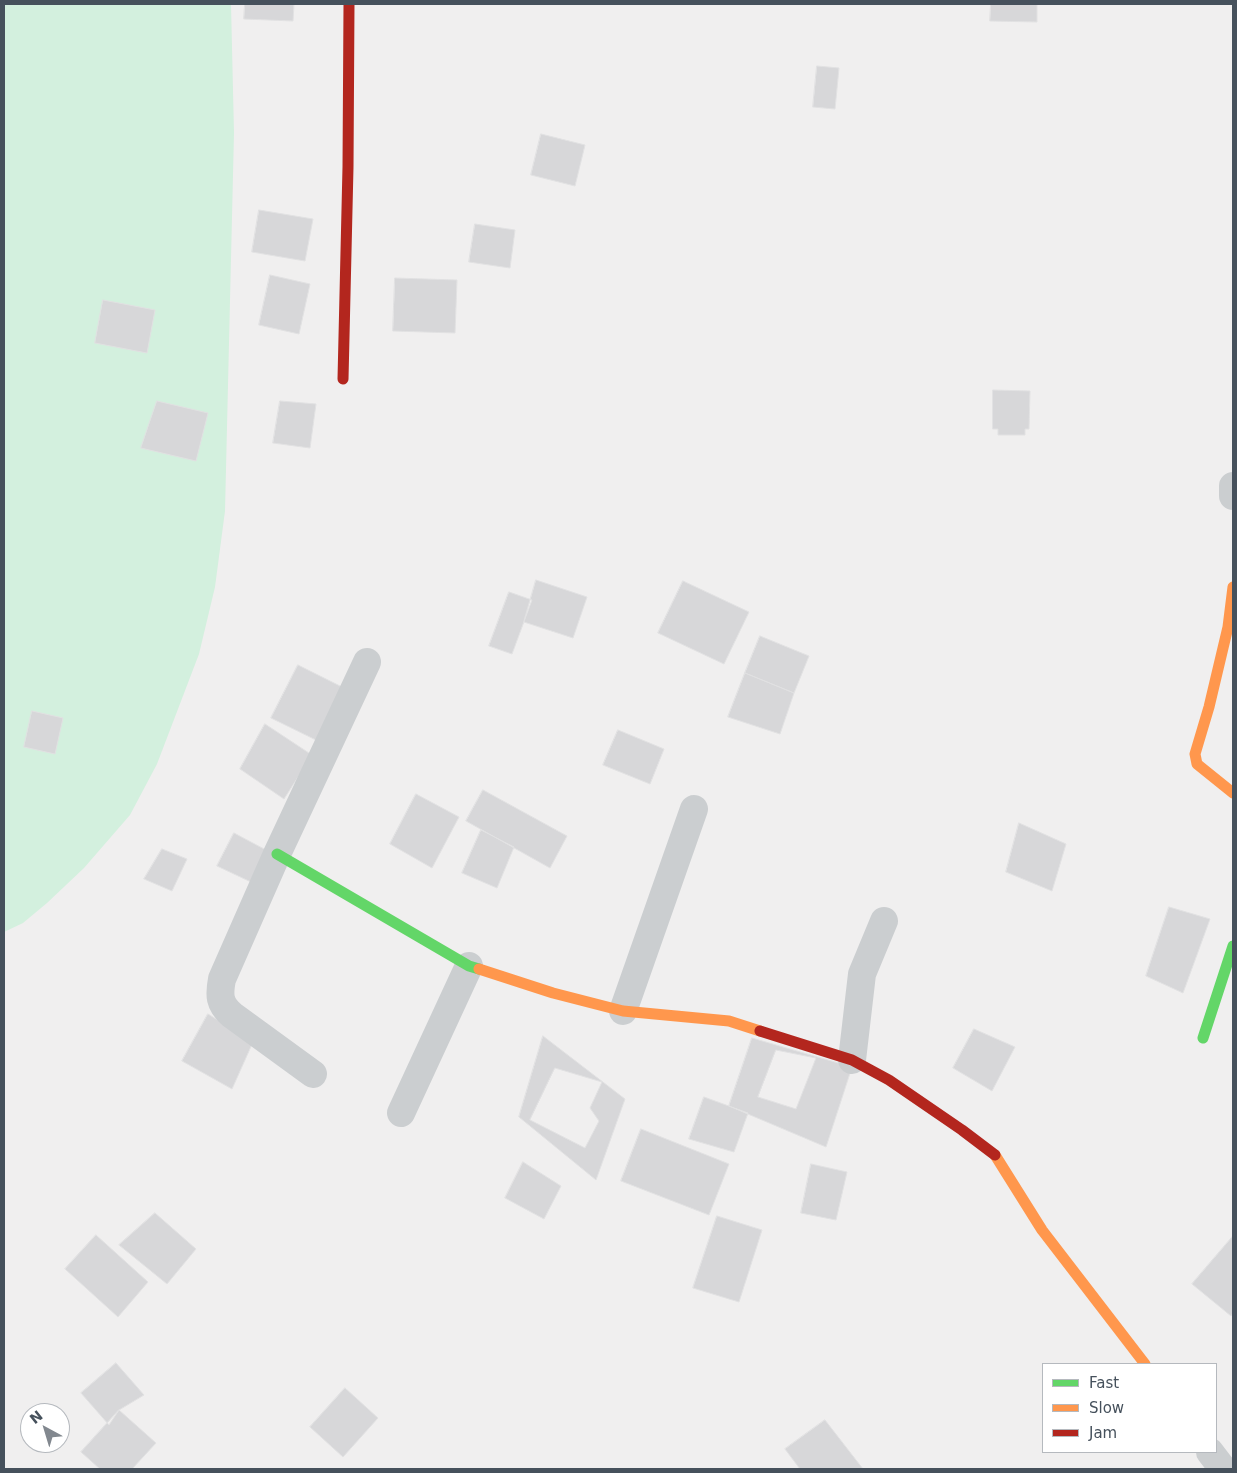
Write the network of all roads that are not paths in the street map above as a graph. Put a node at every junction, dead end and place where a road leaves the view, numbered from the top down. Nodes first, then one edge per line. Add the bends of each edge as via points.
1 (349, 4) edge
2 (343, 379) dead end
3 (1233, 486) edge
4 (1233, 496) edge
5 (1233, 587) edge
6 (367, 662) dead end
7 (1233, 793) edge
8 (694, 809) dead end
9 (277, 854) junction
10 (884, 921) dead end
11 (1233, 946) edge
12 (469, 966) junction
13 (623, 1011) junction
14 (1203, 1038) dead end
15 (852, 1060) junction
16 (312, 1074) dead end
17 (402, 1114) dead end
18 (1144, 1363) edge
19 (1211, 1453) edge
20 (1224, 1469) edge

1 - 2 street
3 - 4 street
5 - 7 street via 1228,627 1195,754 1197,764
6 - 9 street
8 - 13 street
9 - 12 street
9 - 16 street via 222,979 219,996 224,1008 232,1015
10 - 15 street via 862,974
11 - 14 street
12 - 13 street
12 - 17 street
13 - 15 street via 729,1021
15 - 18 street via 888,1080 993,1153 1042,1230
19 - 20 street

